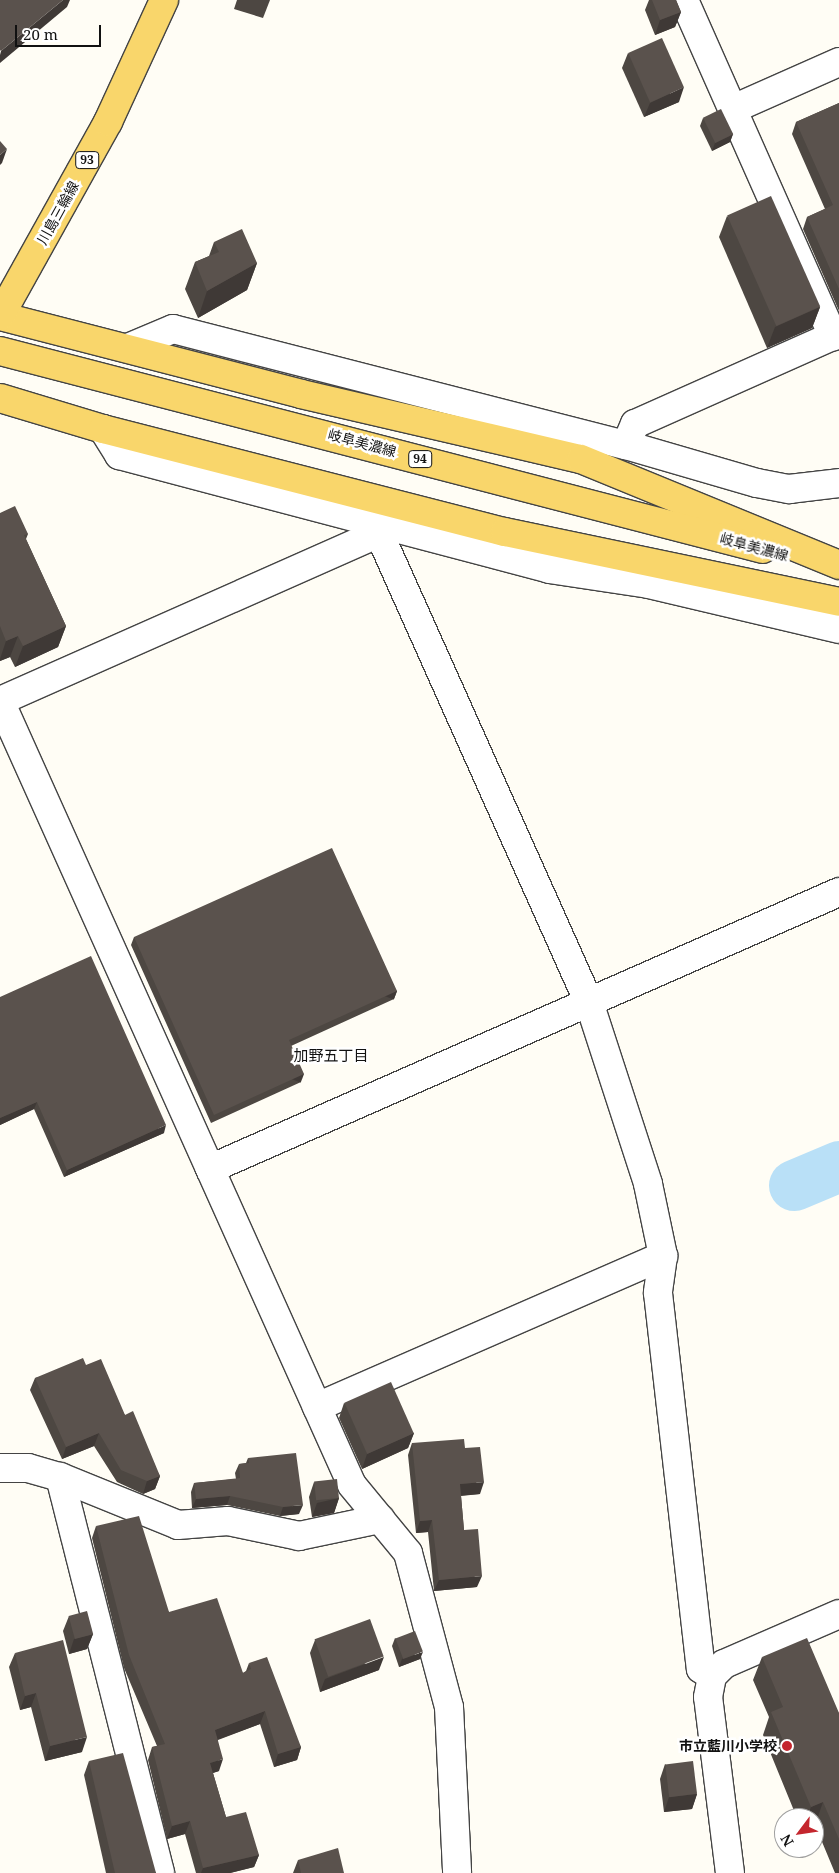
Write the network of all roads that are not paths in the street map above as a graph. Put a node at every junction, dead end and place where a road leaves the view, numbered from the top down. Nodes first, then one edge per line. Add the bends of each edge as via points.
1 (684, 0) edge
2 (158, 3) edge
3 (839, 62) edge
4 (733, 109) junction
5 (0, 316) edge
6 (836, 334) edge
7 (128, 348) junction
8 (0, 351) edge
9 (0, 398) edge
10 (103, 429) junction
11 (626, 445) junction
12 (839, 483) edge
13 (380, 527) junction
14 (839, 565) edge
15 (839, 569) edge
16 (839, 602) edge
17 (839, 629) edge
18 (0, 701) edge
19 (839, 892) edge
20 (590, 1005) junction
21 (210, 1170) junction
22 (663, 1256) junction
23 (316, 1407) junction
24 (0, 1468) edge
25 (60, 1477) junction
26 (380, 1520) junction
27 (839, 1614) edge
28 (712, 1676) junction
29 (160, 1873) edge
30 (457, 1873) edge
31 (730, 1873) edge

1 - 4 street
2 - 5 main road, 川島三輪線 / 93 via 108,122
3 - 4 street
4 - 6 street
5 - 7 main road
6 - 11 street via 635,424
7 - 11 street via 174,330
7 - 14 main road via 302,394 581,459
8 - 15 main road, 岐阜美濃線 / 94
9 - 10 main road
10 - 13 street via 119,455
10 - 16 main road via 505,532
11 - 12 street via 789,489
13 - 17 street via 549,569 649,584
13 - 18 street
13 - 20 street
18 - 21 street
19 - 20 street
20 - 21 street
20 - 22 street via 648,1184
21 - 23 street
22 - 23 street
22 - 28 street via 658,1293 701,1669
23 - 26 street via 352,1485
24 - 25 street via 28,1468
25 - 26 street via 178,1525 228,1522 299,1536
25 - 29 street
26 - 30 street via 408,1553 449,1707
27 - 28 street via 724,1664
28 - 31 street via 708,1697

